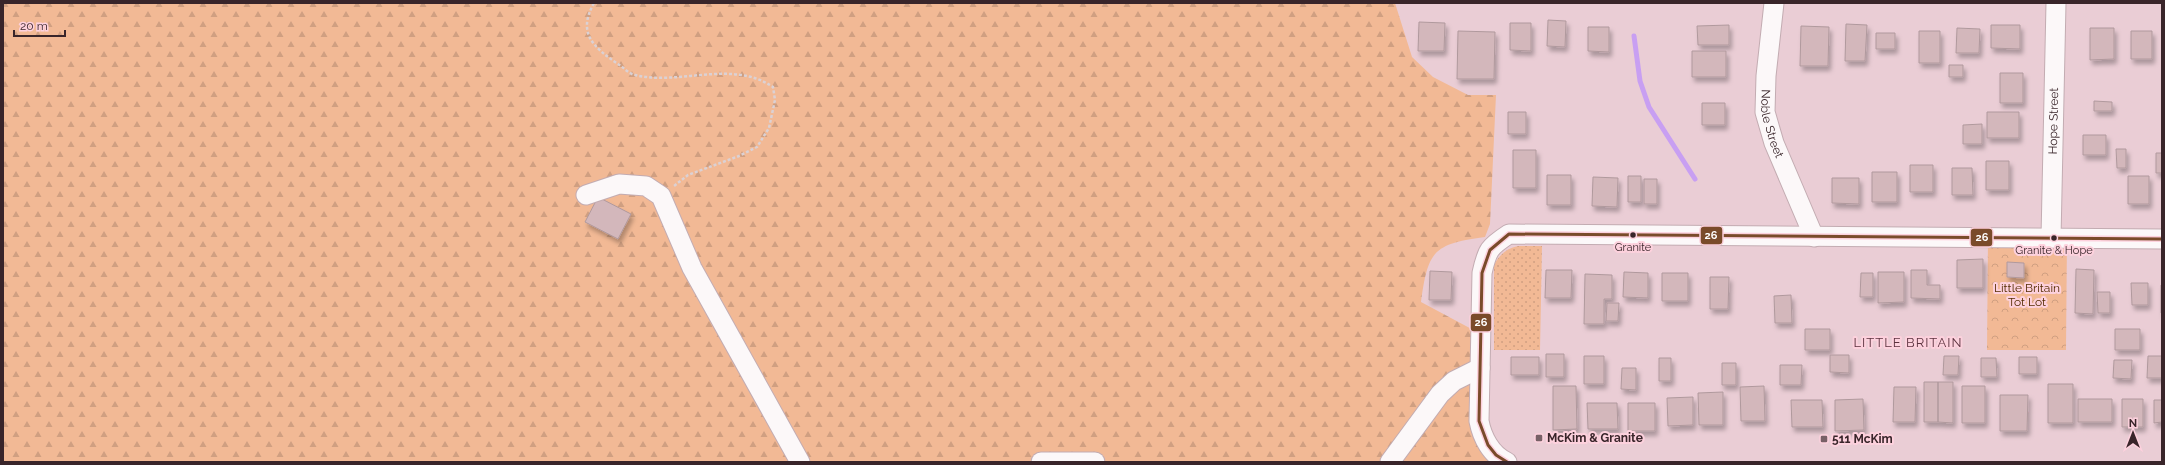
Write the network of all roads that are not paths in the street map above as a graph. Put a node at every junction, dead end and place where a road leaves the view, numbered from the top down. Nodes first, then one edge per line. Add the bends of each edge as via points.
1 (1774, 3) edge
2 (2056, 3) edge
3 (586, 195) dead end
4 (1814, 237) junction
5 (2051, 238) junction
6 (2162, 239) edge
7 (1480, 368) junction
8 (800, 462) edge
9 (1041, 462) edge
10 (1095, 462) edge
11 (1390, 462) edge
12 (1507, 462) edge

1 - 4 street, Noble Street via 1765,112 1774,143
2 - 5 street, Hope Street
3 - 8 street via 619,184 646,186 661,196 692,268
4 - 5 street
4 - 7 street via 1509,234 1486,253 1482,273
5 - 6 street
7 - 11 street via 1454,381 1440,394
7 - 12 street via 1479,421 1482,435 1501,459
9 - 10 street

